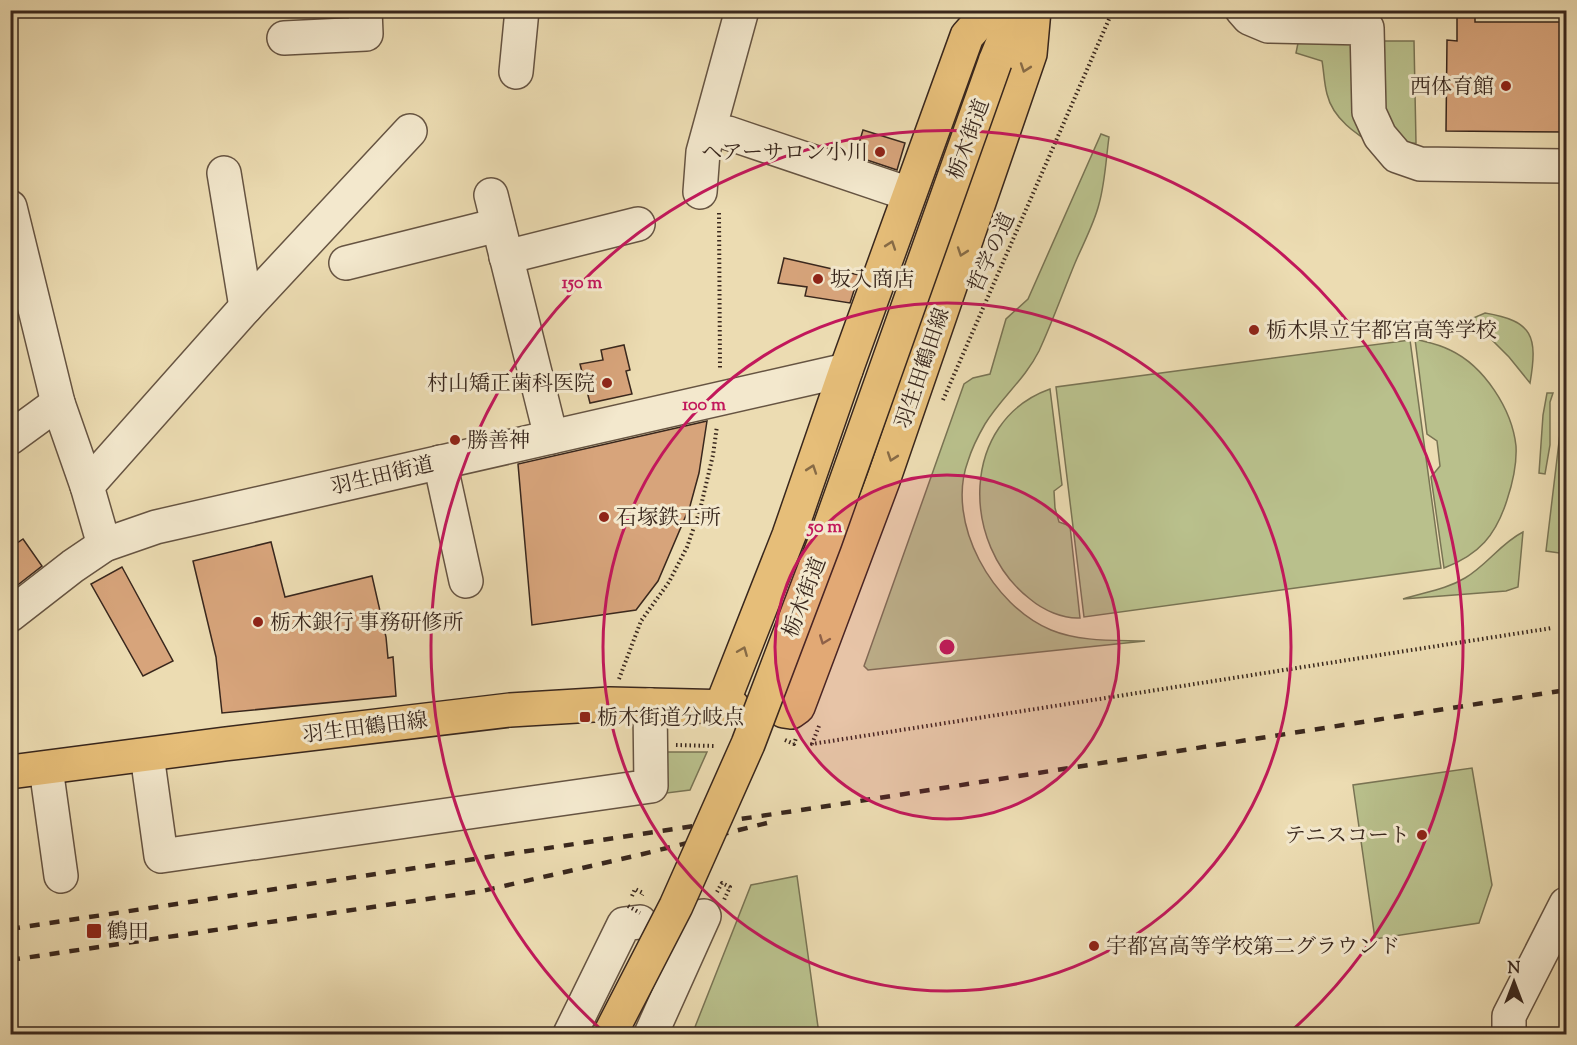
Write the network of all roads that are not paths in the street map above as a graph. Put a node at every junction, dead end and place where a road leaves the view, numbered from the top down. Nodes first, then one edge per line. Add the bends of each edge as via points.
1 (365, 10) edge
2 (522, 10) edge
3 (742, 10) edge
4 (990, 10) edge
5 (1016, 10) edge
6 (1034, 10) edge
7 (1242, 10) edge
8 (284, 38) dead end
9 (516, 72) dead end
10 (410, 131) dead end
11 (728, 133) dead end
12 (1566, 166) edge
13 (224, 173) dead end
14 (700, 192) dead end
15 (909, 194) junction
16 (11, 208) edge
17 (638, 224) dead end
18 (506, 257) junction
19 (346, 263) dead end
20 (246, 307) junction
21 (846, 370) junction
22 (58, 403) junction
23 (551, 437) junction
24 (10, 438) edge
25 (440, 462) junction
26 (87, 486) junction
27 (104, 545) junction
28 (466, 581) dead end
29 (10, 615) edge
30 (650, 705) junction
31 (784, 711) dead end
32 (147, 755) junction
33 (46, 768) junction
34 (10, 772) edge
35 (62, 876) dead end
36 (1566, 904) edge
37 (636, 914) dead end
38 (693, 918) dead end
39 (570, 1035) edge
40 (610, 1035) edge
41 (651, 1035) edge
42 (1509, 1035) edge

1 - 8 street via 366,34
2 - 9 street
3 - 14 street via 706,142
4 - 15 main road, 羽生田鶴田線 via 967,36
5 - 40 main road, 栃木街道, bridge via 748,744 676,906
6 -> 31 main road, 羽生田鶴田線 via 1030,54 884,478 798,706 791,712
7 - 12 street via 1249,18 1268,26 1367,28 1369,112 1380,136 1397,156 1420,164
10 - 20 street
11 - 15 street
13 - 20 street
21 -> 15 main road, 羽生田鶴田線
16 - 22 street
17 - 18 street
18 - 19 street via 494,210
18 - 23 street
20 - 26 street
21 - 23 street, 羽生田街道
30 -> 21 main road, 羽生田鶴田線 via 728,706
22 - 24 street
22 - 26 street
23 - 25 street, 羽生田街道
25 - 27 street, 羽生田街道 via 156,527
25 - 28 street
26 - 27 street
27 - 29 street, 羽生田街道
30 - 32 main road, 羽生田鶴田線 via 499,711
30 - 32 street via 651,786 161,856
32 - 33 main road, 羽生田鶴田線
33 - 34 main road, 羽生田鶴田線
33 - 35 street
36 - 42 street via 1509,1016
37 - 39 street via 624,924
38 - 41 street via 704,916

